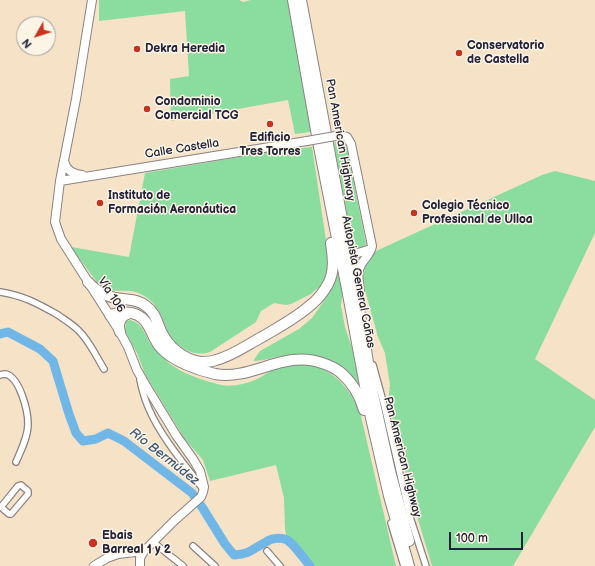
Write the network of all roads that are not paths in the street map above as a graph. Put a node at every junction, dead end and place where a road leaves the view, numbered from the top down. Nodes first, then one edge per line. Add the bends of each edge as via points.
1 (92, 0) edge
2 (293, 0) edge
3 (301, 0) edge
4 (319, 148) junction
5 (64, 161) junction
6 (94, 175) junction
7 (60, 181) junction
8 (344, 228) junction
9 (372, 249) junction
10 (88, 282) junction
11 (0, 292) edge
12 (124, 299) junction
13 (130, 312) junction
14 (109, 314) junction
15 (363, 331) junction
16 (120, 332) junction
17 (104, 369) dead end
18 (0, 374) edge
19 (16, 462) dead end
20 (0, 507) edge
21 (391, 523) junction
22 (153, 542) junction
23 (193, 546) dead end
24 (144, 551) junction
25 (267, 551) dead end
26 (94, 566) edge
27 (140, 566) edge
28 (183, 566) edge
29 (215, 566) edge
30 (280, 566) edge
31 (404, 566) edge
32 (408, 566) edge
33 (416, 566) edge
34 (426, 566) edge

1 - 5 main road, Vía 106
2 - 4 highway, Autopista General Cañas
3 - 8 highway, Pan American Highway
4 - 12 highway via 333,268 324,291 306,309 231,354 215,361 200,362 172,348 154,314 145,305
4 - 32 highway, Autopista General Cañas via 371,418
5 - 6 main road via 66,168 73,174
5 - 7 main road, Vía 106
6 - 7 main road, Calle Castella
6 - 9 main road, Calle Castella, bridge via 341,135 347,137 351,144
7 - 10 main road, Vía 106 via 56,227
8 - 9 main road via 353,252
8 - 15 highway, Pan American Highway
9 - 15 main road via 361,264 358,274
10 - 12 highway via 102,294
10 - 14 main road, Vía 106
11 - 17 street via 36,302 70,323 85,338
12 - 14 highway via 113,306
13 - 14 highway
13 - 16 highway via 121,318
13 - 21 highway via 143,319 158,345 166,352 204,371 236,374 277,362 301,359 319,362 340,372 361,400
14 - 16 main road, Vía 106
15 - 33 highway, Pan American Highway via 373,394 390,470
15 - 34 street via 384,405 410,517
16 - 22 main road, Vía 106 via 145,384 196,464 204,490 201,497
18 - 19 street via 7,374 20,389 28,424 26,437
20 - 20 street via 18,486 21,485 28,491 11,514
21 - 31 street
21 - 32 highway
22 - 24 main road, Vía 106
22 - 28 street
23 - 29 street
24 - 26 main road via 118,554
24 - 27 main road via 140,558
25 - 30 street

